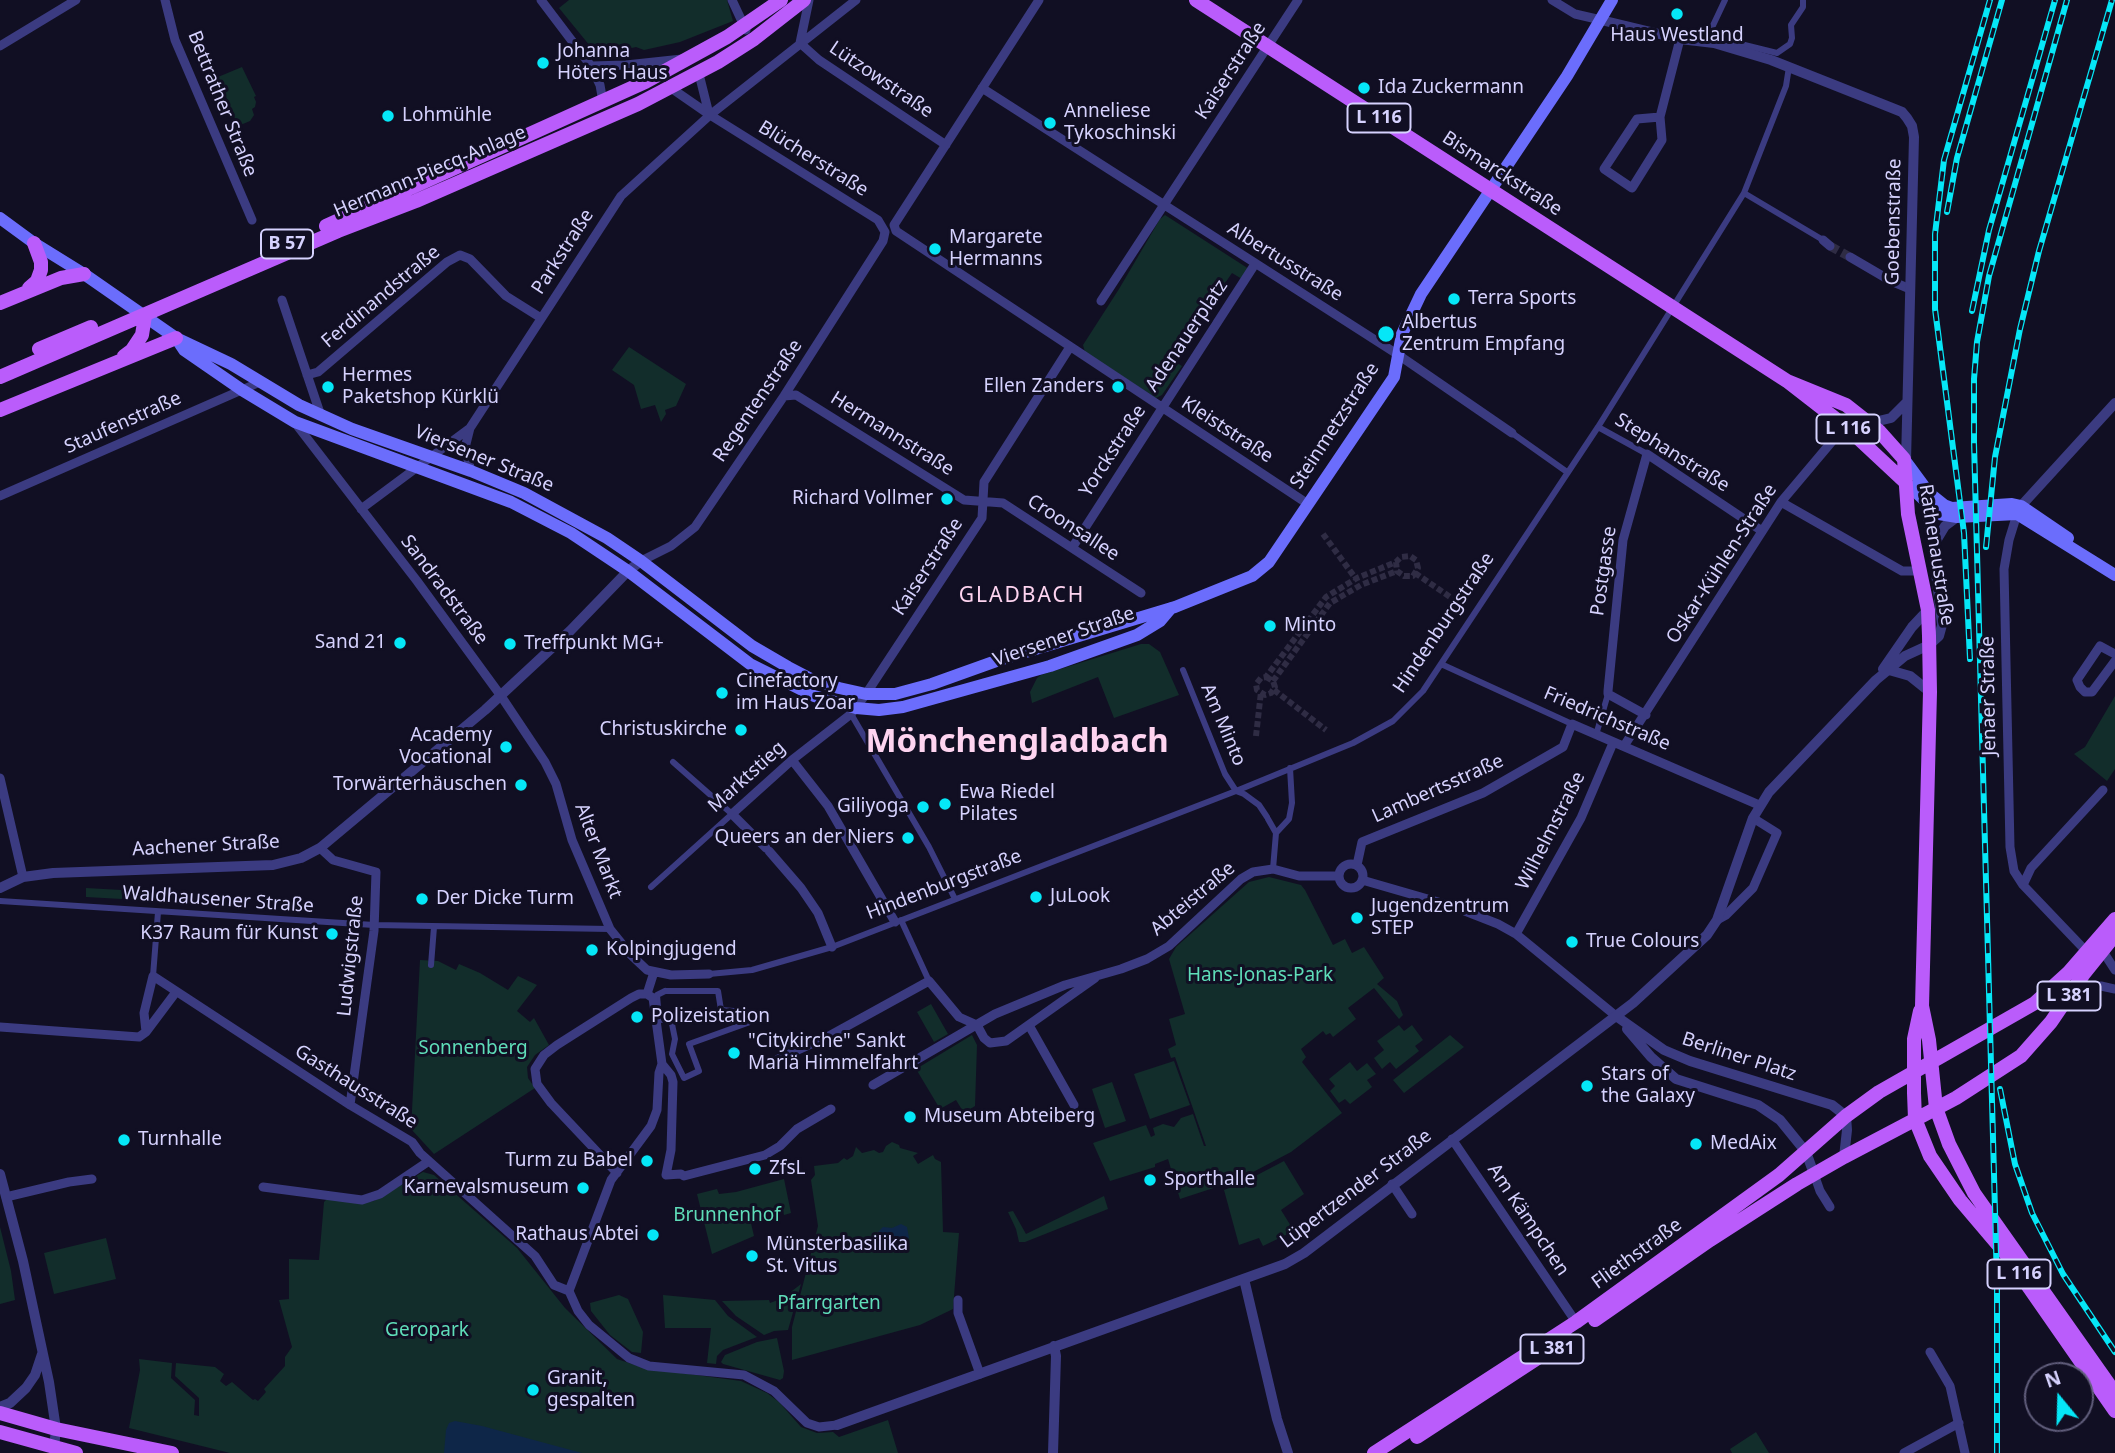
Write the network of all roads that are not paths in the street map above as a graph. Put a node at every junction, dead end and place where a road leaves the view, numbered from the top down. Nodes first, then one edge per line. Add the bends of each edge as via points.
1 (76, 0) edge
2 (165, 0) edge
3 (541, 0) edge
4 (732, 0) edge
5 (781, 0) edge
6 (806, 0) edge
7 (856, 0) edge
8 (1039, 0) edge
9 (1196, 0) edge
10 (1298, 0) edge
11 (1552, 0) edge
12 (1612, 0) edge
13 (1725, 0) edge
14 (1803, 0) edge
15 (1601, 20) junction
16 (743, 27) junction
17 (727, 37) junction
18 (1680, 39) junction
19 (754, 40) junction
20 (800, 43) junction
21 (0, 46) edge
22 (1267, 46) junction
23 (691, 58) junction
24 (591, 66) junction
25 (1789, 67) junction
26 (699, 74) junction
27 (671, 88) junction
28 (982, 88) junction
29 (603, 102) junction
30 (710, 115) junction
31 (1660, 117) junction
32 (588, 125) junction
33 (946, 145) junction
34 (1490, 190) junction
35 (1744, 192) junction
36 (1164, 206) junction
37 (0, 218) edge
38 (252, 220) dead end
39 (884, 241) joint
40 (34, 243) junction
41 (1827, 243) tunnel mouth
42 (1850, 257) tunnel mouth
43 (1255, 264) junction
44 (89, 277) junction
45 (1910, 289) junction
46 (25, 291) junction
47 (282, 300) dead end
48 (1101, 301) dead end
49 (0, 303) edge
50 (1673, 308) junction
51 (145, 316) junction
52 (541, 318) junction
53 (177, 338) junction
54 (1070, 347) junction
55 (1397, 354) junction
56 (115, 363) junction
57 (0, 366) edge
58 (307, 375) junction
59 (0, 377) edge
60 (1787, 381) junction
61 (260, 382) junction
62 (242, 390) junction
63 (784, 396) junction
64 (1907, 402) junction
65 (2115, 403) edge
66 (1162, 408) junction
67 (0, 410) edge
68 (321, 416) junction
69 (295, 422) junction
70 (1868, 422) junction
71 (1845, 426) junction
72 (1598, 427) junction
73 (470, 428) junction
74 (1512, 433) joint
75 (1647, 454) junction
76 (433, 457) junction
77 (1905, 459) junction
78 (417, 468) junction
79 (471, 471) junction
80 (1567, 472) junction
81 (1905, 482) junction
82 (0, 496) edge
83 (982, 501) junction
84 (1781, 502) junction
85 (1926, 503) junction
86 (1308, 504) junction
87 (361, 509) junction
88 (2019, 510) junction
89 (1957, 517) junction
90 (1762, 531) junction
91 (1933, 545) junction
92 (1072, 548) junction
93 (641, 561) junction
94 (628, 571) junction
95 (1919, 571) junction
96 (2115, 575) edge
97 (1140, 593) dead end
98 (1171, 608) junction
99 (1928, 610) junction
100 (1929, 645) junction
101 (2115, 654) edge
102 (2115, 661) edge
103 (1441, 664) junction
104 (1183, 670) dead end
105 (1889, 670) junction
106 (1876, 680) junction
107 (1930, 692) junction
108 (866, 694) junction
109 (1608, 694) junction
110 (501, 696) junction
111 (853, 711) junction
112 (1646, 715) junction
113 (1572, 724) junction
114 (1596, 735) junction
115 (1613, 743) junction
116 (1624, 746) junction
117 (792, 760) junction
118 (673, 762) dead end
119 (1290, 768) junction
120 (0, 778) edge
121 (556, 784) joint
122 (1236, 790) junction
123 (2103, 790) dead end
124 (1759, 805) junction
125 (732, 814) junction
126 (1752, 818) junction
127 (1276, 833) junction
128 (320, 848) junction
129 (1357, 865) junction
130 (1273, 869) junction
131 (1338, 876) junction
132 (23, 877) junction
133 (1362, 880) junction
134 (2024, 885) junction
135 (651, 887) dead end
136 (0, 888) edge
137 (955, 899) junction
138 (0, 901) edge
139 (158, 912) junction
140 (2115, 919) edge
141 (1717, 920) junction
142 (898, 921) junction
143 (374, 925) junction
144 (434, 927) junction
145 (610, 929) junction
146 (571, 930) joint
147 (1516, 934) junction
148 (2115, 935) edge
149 (832, 947) junction
150 (2102, 950) junction
151 (2086, 951) junction
152 (432, 965) dead end
153 (2115, 971) edge
154 (654, 972) junction
155 (709, 974) joint
156 (1099, 975) junction
157 (153, 976) junction
158 (929, 981) junction
159 (2115, 989) edge
160 (176, 992) junction
161 (647, 993) junction
162 (2064, 1004) junction
163 (1922, 1006) junction
164 (1616, 1016) junction
165 (977, 1025) junction
166 (0, 1027) edge
167 (1030, 1027) junction
168 (146, 1032) junction
169 (1956, 1047) junction
170 (778, 1059) dead end
171 (1930, 1061) junction
172 (662, 1064) junction
173 (699, 1071) joint
174 (1913, 1071) junction
175 (1933, 1082) junction
176 (873, 1085) dead end
177 (1914, 1093) junction
178 (350, 1105) junction
179 (1074, 1105) dead end
180 (1936, 1108) junction
181 (831, 1109) dead end
182 (1846, 1116) junction
183 (1916, 1119) junction
184 (1894, 1130) junction
185 (1452, 1139) junction
186 (1806, 1152) junction
187 (1844, 1157) junction
188 (429, 1161) junction
189 (617, 1173) junction
190 (0, 1174) edge
191 (1814, 1174) junction
192 (92, 1179) dead end
193 (1392, 1184) junction
194 (263, 1187) dead end
195 (6, 1197) junction
196 (1830, 1207) dead end
197 (1412, 1214) dead end
198 (5, 1215) edge
199 (1244, 1279) junction
200 (569, 1291) junction
201 (958, 1300) dead end
202 (1576, 1322) junction
203 (1054, 1346) junction
204 (43, 1351) junction
205 (1930, 1352) dead end
206 (980, 1374) junction
207 (2115, 1393) edge
208 (0, 1407) edge
209 (2115, 1411) edge
210 (0, 1413) edge
211 (1959, 1423) junction
212 (837, 1425) joint
213 (56, 1429) junction
214 (0, 1432) edge
215 (53, 1450) edge
216 (76, 1453) edge
217 (172, 1453) edge
218 (1053, 1453) edge
219 (1288, 1453) edge
220 (1374, 1453) edge
221 (1392, 1453) edge
222 (1904, 1453) edge
223 (1965, 1453) edge

1 - 21 street
2 - 38 street, Bettrather Straße via 175,40
3 - 24 street
4 - 16 street
5 - 16 main road, B 57
6 - 19 main road, B 57
6 - 20 street, Lützowstraße
7 - 20 street, Parkstraße
8 - 28 street
9 - 22 main road, Bismarckstraße / L 116
10 - 22 street, Kaiserstraße
11 - 15 street via 1575,14
12 - 15 main road, Steinmetzstraße
13 - 14 street via 1708,36 1777,53 1793,38 1790,25
15 - 18 street
15 - 34 main road, Steinmetzstraße
16 - 17 main road, B 57
16 - 19 street
17 - 23 main road, B 57
17 - 26 main road
18 - 25 street via 1714,43
18 - 31 street
19 - 26 main road, Hermann-Piecq-Anlage / B 57
20 - 30 street, Parkstraße
20 - 33 street, Lützowstraße
22 - 34 main road, Bismarckstraße / L 116
22 - 36 street, Kaiserstraße
23 - 24 street
23 - 29 main road, Hermann-Piecq-Anlage / B 57
24 - 29 street
25 - 35 street, Hindenburgstraße via 1786,86
25 - 45 street, Goebenstraße via 1902,112 1912,126
26 - 27 main road, Hermann-Piecq-Anlage / B 57
26 - 30 street
27 - 30 street, Blücherstraße
27 - 32 main road, Hermann-Piecq-Anlage / B 57
28 - 33 street
28 - 36 street, Albertusstraße
29 - 32 main road via 600,114
29 - 57 main road, Hermann-Piecq-Anlage / B 57
30 - 39 street, Blücherstraße via 878,220
30 - 52 street, Parkstraße via 621,195
31 - 31 street via 1662,140 1632,188 1604,169 1637,119
32 - 59 main road, Hermann-Piecq-Anlage / B 57
33 - 54 street, Adenauerplatz via 894,225 896,231
34 - 50 main road, Bismarckstraße / L 116
34 - 55 main road, Steinmetzstraße via 1421,294
35 - 41 street
35 - 50 street, Hindenburgstraße
36 - 43 street, Albertusstraße
36 - 48 street, Kaiserstraße
37 - 40 main road, Viersener Straße
39 - 63 street, Regentenstraße
40 - 44 main road, Viersener Straße
40 - 46 main road via 41,270
42 - 45 street
43 - 55 street, Albertusstraße
43 - 66 street, Adenauerplatz
44 - 46 main road via 61,278
44 - 51 main road, Viersener Straße
45 - 64 street, Goebenstraße
46 - 49 main road
47 - 58 street
50 - 60 main road, Bismarckstraße / L 116
50 - 72 street, Hindenburgstraße
51 - 53 main road, Viersener Straße
51 - 56 main road via 142,335
52 - 58 street, Ferdinandstraße via 506,296 470,259 460,255 318,372
52 - 73 street, Parkstraße
53 - 56 main road
53 - 61 main road, Viersener Straße
53 - 62 main road, Viersener Straße via 184,350
54 - 66 street, Adenauerplatz
54 - 83 street, Kaiserstraße via 995,461 984,482
55 - 74 street, Albertusstraße
55 - 86 main road, Steinmetzstraße via 1394,377
56 - 67 main road
58 - 68 street
60 - 70 main road, Bismarckstraße / L 116 via 1846,405
60 - 71 main road, Bismarckstraße / L 116
61 - 62 street, Staufenstraße
61 - 68 main road, Viersener Straße
62 - 69 main road, Viersener Straße
62 - 82 street, Staufenstraße
63 - 83 street, Hermannstraße via 796,395 964,500
63 - 93 street, Regentenstraße via 695,527
64 - 70 street via 1891,418
64 - 77 street, Goebenstraße
65 - 88 street
66 - 86 street, Kleiststraße
66 - 92 street, Yorckstraße
68 - 76 main road, Viersener Straße
69 - 78 main road, Viersener Straße
69 - 87 street, Sandradstraße
70 - 71 street
70 - 77 main road, Bismarckstraße / L 116
71 - 81 main road, Bismarckstraße / L 116
71 - 84 street, Oskar-Kühlen-Straße
72 - 75 street, Stephanstraße
72 - 80 street, Hindenburgstraße
73 - 76 street, Parkstraße
73 - 79 street via 466,448
74 - 80 street, Albertusstraße
75 - 90 street, Stephanstraße
75 - 109 street, Postgasse via 1623,540
76 - 78 street, Parkstraße
76 - 79 main road, Viersener Straße
77 - 81 main road, Rathenaustraße / L 116
77 - 85 street, Rathenaustraße
77 - 88 main road via 1944,506 2012,504
78 - 87 street, Parkstraße
78 - 94 main road, Viersener Straße via 511,502 571,533
79 - 93 main road, Viersener Straße via 524,493
80 - 103 street, Hindenburgstraße
81 - 85 main road
81 - 95 main road, Rathenaustraße / L 116
83 - 92 street, Croonsallee via 1003,503
83 - 108 street, Kaiserstraße via 982,517
84 - 90 street, Oskar-Kühlen-Straße
84 - 95 street via 1907,573
85 - 89 main road via 1939,514
85 - 91 street, Rathenaustraße
86 - 98 main road, Steinmetzstraße via 1261,571
87 - 110 street, Sandradstraße
88 - 89 main road
88 - 96 main road via 2062,533
88 - 134 street, Jenaer Straße via 2004,569 2010,847 2014,872
89 - 91 street
90 - 112 street, Oskar-Kühlen-Straße
91 - 100 street, Rathenaustraße via 1942,625
92 - 97 street, Croonsallee
93 - 94 street, Aachener Straße
93 - 108 main road, Viersener Straße via 752,646 813,680
94 - 110 street, Aachener Straße
94 - 111 main road, Viersener Straße via 750,664
95 - 99 main road, Rathenaustraße / L 116
98 - 108 main road, Viersener Straße via 932,684 895,694
98 - 111 main road, Viersener Straße via 1137,635 1050,666 903,707
99 - 100 main road, Rathenaustraße / L 116
99 - 106 street
100 - 105 street, Lüpertzender Straße
100 - 107 main road, Rathenaustraße / L 116
101 - 102 street via 2100,646 2077,680 2080,687 2092,692
103 - 113 street, Friedrichstraße
103 - 119 street, Hindenburgstraße via 1423,691 1393,721
104 - 122 street, Am Minto via 1224,772
105 - 106 street, Lüpertzender Straße
105 - 107 street via 1910,676
106 - 124 street, Lüpertzender Straße
107 - 163 main road, Rathenaustraße / L 116
108 - 111 street, Marktstieg
109 - 112 street
109 - 114 street
110 - 121 street, Sandradstraße
110 - 128 street, Aachener Straße
111 - 117 street, Marktstieg
111 - 137 street
112 - 116 street, Oskar-Kühlen-Straße
113 - 114 street, Friedrichstraße
113 - 129 street, Lambertsstraße via 1563,747 1483,793 1362,842
114 - 115 street, Friedrichstraße
115 - 116 street, Friedrichstraße
115 - 147 street, Wilhelmstraße via 1581,818
116 - 124 street, Friedrichstraße
117 - 125 street, Marktstieg
117 - 142 street via 828,806
118 - 125 street
119 - 122 street, Hindenburgstraße
119 - 127 street via 1289,819
120 - 132 street
121 - 145 street, Alter Markt via 572,840
122 - 127 street via 1259,805
122 - 137 street, Hindenburgstraße
123 - 134 street via 2031,868
124 - 126 street, Lüpertzender Straße
125 - 135 street, Marktstieg
125 - 149 street via 801,888
126 - 141 street, Lüpertzender Straße
126 - 141 street, Lüpertzender Straße via 1777,833 1753,888
127 - 130 street
128 - 132 street, Aachener Straße via 273,865
128 - 143 street, Ludwigstraße via 333,860 376,872
129 - 131 street via 1344,866
129 - 133 street
130 - 131 street via 1299,876
130 - 156 street, Abteistraße via 1241,878 1169,946
131 - 133 street via 1349,888
132 - 136 street, Aachener Straße
133 - 147 street via 1452,906
134 - 151 street, Jenaer Straße
137 - 142 street, Hindenburgstraße
138 - 139 street, Waldhausener Straße
139 - 143 street, Waldhausener Straße
139 - 157 street
140 - 151 main road, L 381
141 - 164 street, Lüpertzender Straße via 1699,944
142 - 149 street, Hindenburgstraße
142 - 158 street
143 - 144 street, Waldhausener Straße
143 - 178 street, Ludwigstraße
144 - 146 street, Waldhausener Straße
144 - 152 street
145 - 146 street, Alter Markt
145 - 154 street, Alter Markt via 640,964
147 - 164 street
148 - 150 main road, L 381
149 - 155 street, Hindenburgstraße via 752,970
150 - 153 street
150 - 162 main road, L 381
151 - 169 main road, L 381 via 2035,1003
154 - 155 street, Hindenburgstraße
154 - 161 street
156 - 165 street, Abteistraße via 1065,985
156 - 167 street, Abteistraße
157 - 160 street, Gasthausstraße
157 - 168 street via 144,1013
158 - 165 street via 959,1017
158 - 170 street
159 - 162 street via 2090,987
160 - 168 street
160 - 178 street, Gasthausstraße
161 - 172 street via 653,998
161 - 189 street via 631,998 544,1055 534,1073 551,1103
162 - 180 main road, L 381 via 2021,1056
163 - 171 main road, Rathenaustraße / L 116
163 - 174 main road, Rathenaustraße / L 116
164 - 182 street, Berliner Platz via 1664,1050 1827,1103
164 - 185 street, Lüpertzender Straße
164 - 186 street, Berliner Platz via 1676,1079 1758,1105 1789,1128
165 - 167 street, Abteistraße via 984,1038 997,1044
165 - 176 street, Abteistraße
166 - 168 street via 139,1037
167 - 179 street
169 - 171 main road, L 381
169 - 175 main road
171 - 174 main road, L 381
171 - 175 main road, Rathenaustraße / L 116
171 - 177 main road
172 - 181 street via 673,1082 666,1175 684,1176 765,1155
172 - 189 street via 651,1126
173 - 173 street via 684,1078 680,1072 672,1054 671,1019 659,1020 660,992 718,991 721,1010 764,1017 689,1044
174 - 177 main road, Rathenaustraße / L 116
174 - 182 main road, Fliethstraße / L 381
175 - 180 main road, Rathenaustraße / L 116
175 - 183 main road
177 - 183 main road, Rathenaustraße / L 116
177 - 184 main road
178 - 188 street, Gasthausstraße via 412,1142
180 - 183 main road, L 381
180 - 207 main road, L 116 via 1974,1193
182 - 186 main road, Fliethstraße / L 381
182 - 187 street
183 - 184 main road, Fliethstraße / L 381
183 - 209 main road, L 116 via 1939,1173 2005,1253
184 - 187 main road, Fliethstraße / L 381
185 - 193 street, Lüpertzender Straße
185 - 202 street, Am Kämpchen
186 - 191 street, Berliner Platz
186 - 202 main road, Fliethstraße / L 381
187 - 191 main road, Fliethstraße / L 381
188 - 194 street via 380,1194 362,1199
188 - 200 street, Gasthausstraße via 535,1256 554,1285
189 - 200 street
190 - 195 street
191 - 196 street
191 - 221 main road, Fliethstraße / L 381
192 - 195 street
193 - 197 street
193 - 199 street, Lüpertzender Straße via 1304,1253
195 - 198 street
198 - 204 street
199 - 203 street, Lüpertzender Straße
199 - 219 street via 1271,1371 1277,1419
200 - 212 street, Gasthausstraße via 589,1325 629,1358 649,1366 744,1375 774,1391 807,1423
201 - 206 street via 958,1313
202 - 220 main road, Fliethstraße / L 381
203 - 206 street, Lüpertzender Straße
203 - 218 street
204 - 208 street via 26,1388
204 - 213 street
205 - 211 street via 1950,1386
206 - 212 street, Lüpertzender Straße
210 - 213 main road
211 - 222 street
211 - 223 street
213 - 215 street
213 - 217 main road
214 - 215 main road
215 - 216 main road

